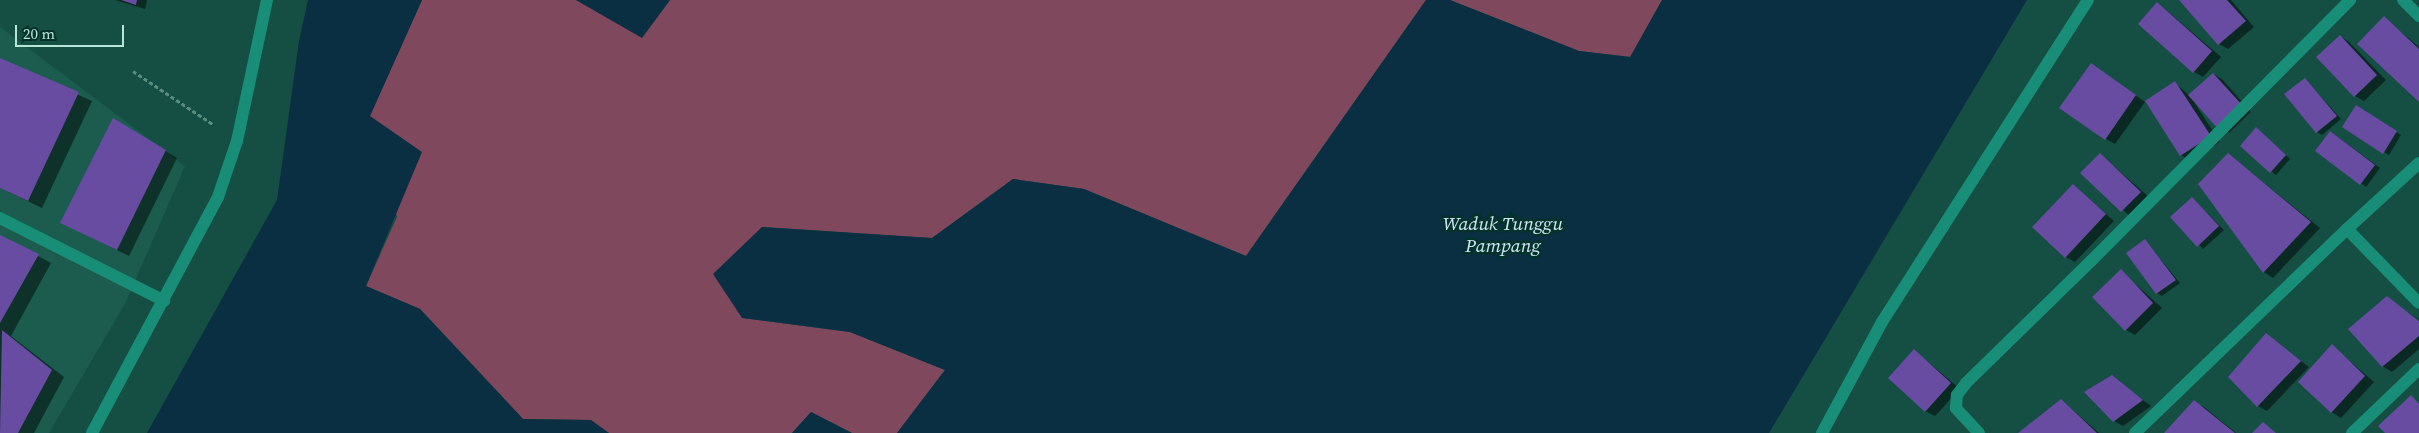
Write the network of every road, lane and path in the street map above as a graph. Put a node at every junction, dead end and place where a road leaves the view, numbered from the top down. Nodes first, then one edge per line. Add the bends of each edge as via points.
1 (267, 0) edge
2 (2088, 0) edge
3 (2350, 0) edge
4 (2403, 0) edge
5 (2419, 16) edge
6 (133, 71) dead end
7 (237, 140) junction
8 (2419, 163) edge
9 (0, 218) edge
10 (2347, 229) junction
11 (164, 301) junction
12 (2419, 303) edge
13 (2419, 369) edge
14 (92, 433) edge
15 (1822, 433) edge
16 (1979, 433) edge
17 (2135, 433) edge
18 (2352, 433) edge

1 - 7 street
2 - 15 street via 1882,322
3 - 16 street via 1966,383 1957,395 1956,408
4 - 5 street
6 - 7 path
7 - 11 street via 218,197
8 - 10 street
9 - 11 street
10 - 12 street
10 - 17 street
11 - 14 street
13 - 18 street

